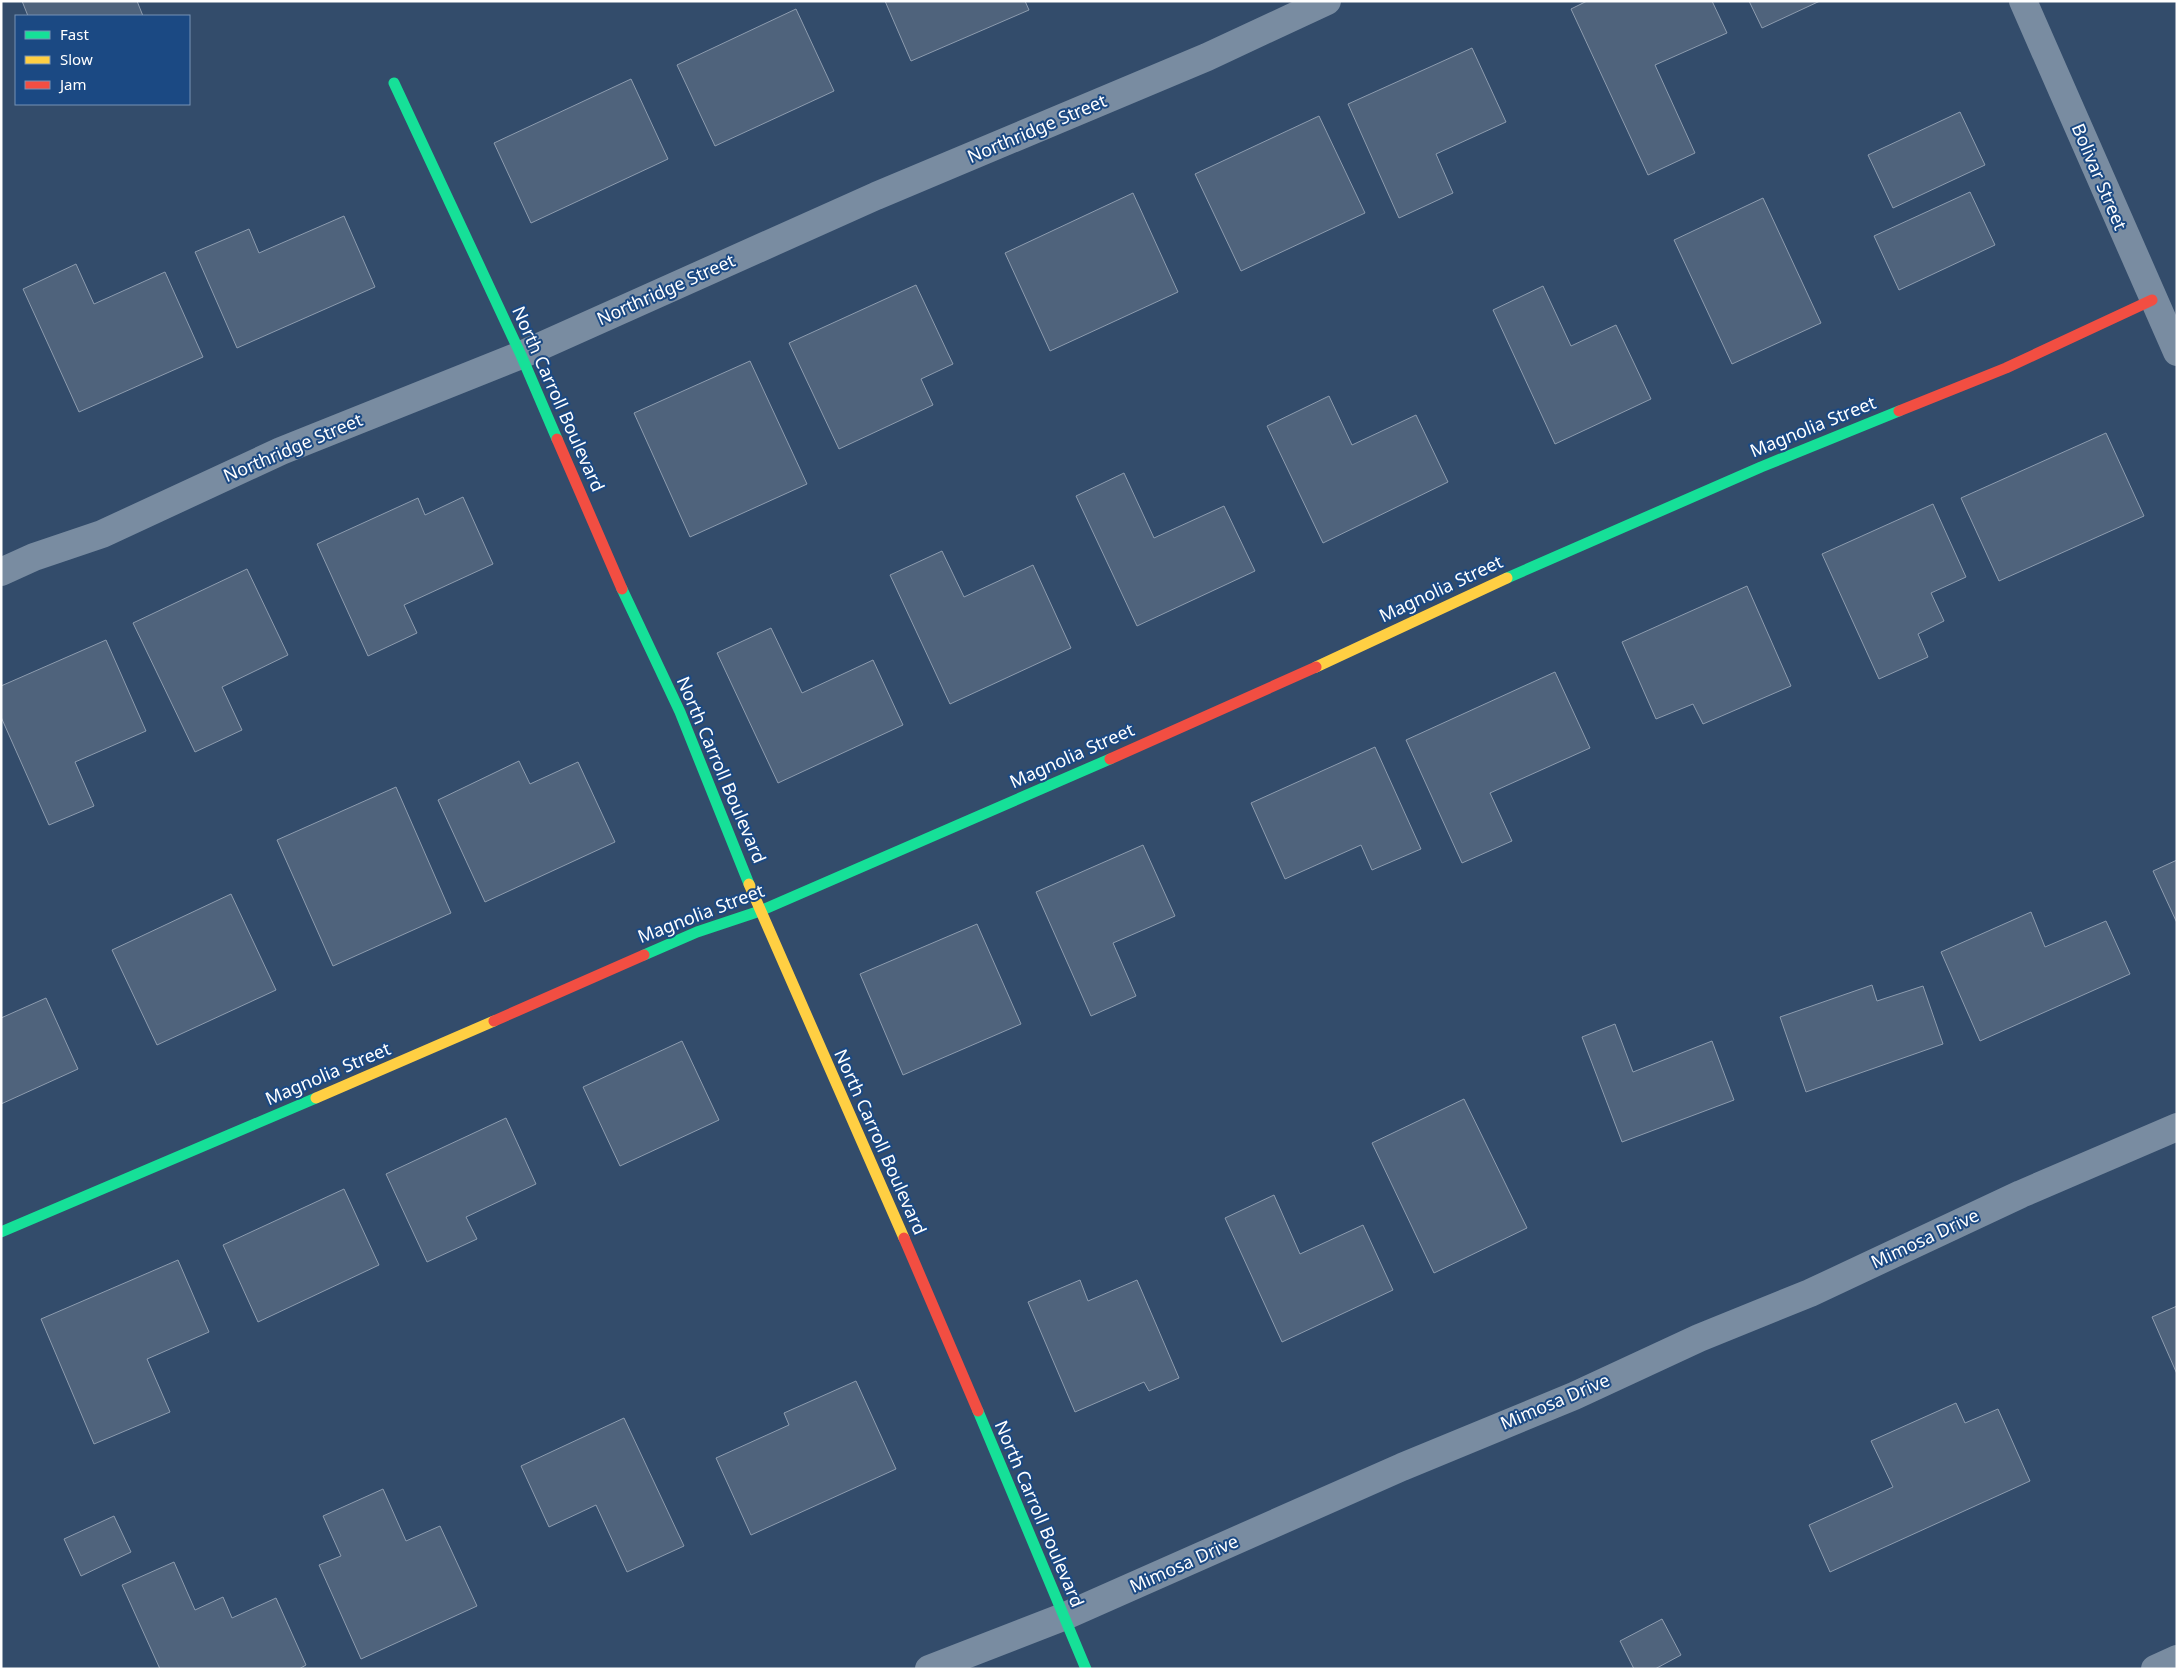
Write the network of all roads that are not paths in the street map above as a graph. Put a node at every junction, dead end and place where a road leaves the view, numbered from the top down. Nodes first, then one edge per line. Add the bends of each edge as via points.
1 (1328, 1) edge
2 (2023, 1) edge
3 (394, 83) dead end
4 (2152, 300) junction
5 (2177, 352) edge
6 (521, 355) junction
7 (1, 572) edge
8 (760, 911) junction
9 (2177, 1127) edge
10 (1, 1232) edge
11 (1063, 1617) junction
12 (2177, 1659) edge
13 (929, 1669) edge
14 (1086, 1669) edge
15 (2155, 1669) edge

1 - 6 street, Northridge Street via 1207,57 876,196
2 - 4 street, Bolivar Street
3 - 6 street, North Carroll Boulevard
4 - 5 street, Bolivar Street
4 - 8 street, Magnolia Street via 2006,368 1761,467 1482,589 1254,696
6 - 7 street, Northridge Street via 281,450 102,534
6 - 8 street, North Carroll Boulevard via 631,611 680,712
8 - 10 street, Magnolia Street via 697,932
8 - 11 street, North Carroll Boulevard via 947,1337
9 - 11 street, Mimosa Drive via 2021,1194 1810,1293 1699,1338 1574,1396 1402,1467
11 - 13 street, Mimosa Drive
11 - 14 street, North Carroll Boulevard
12 - 15 street

